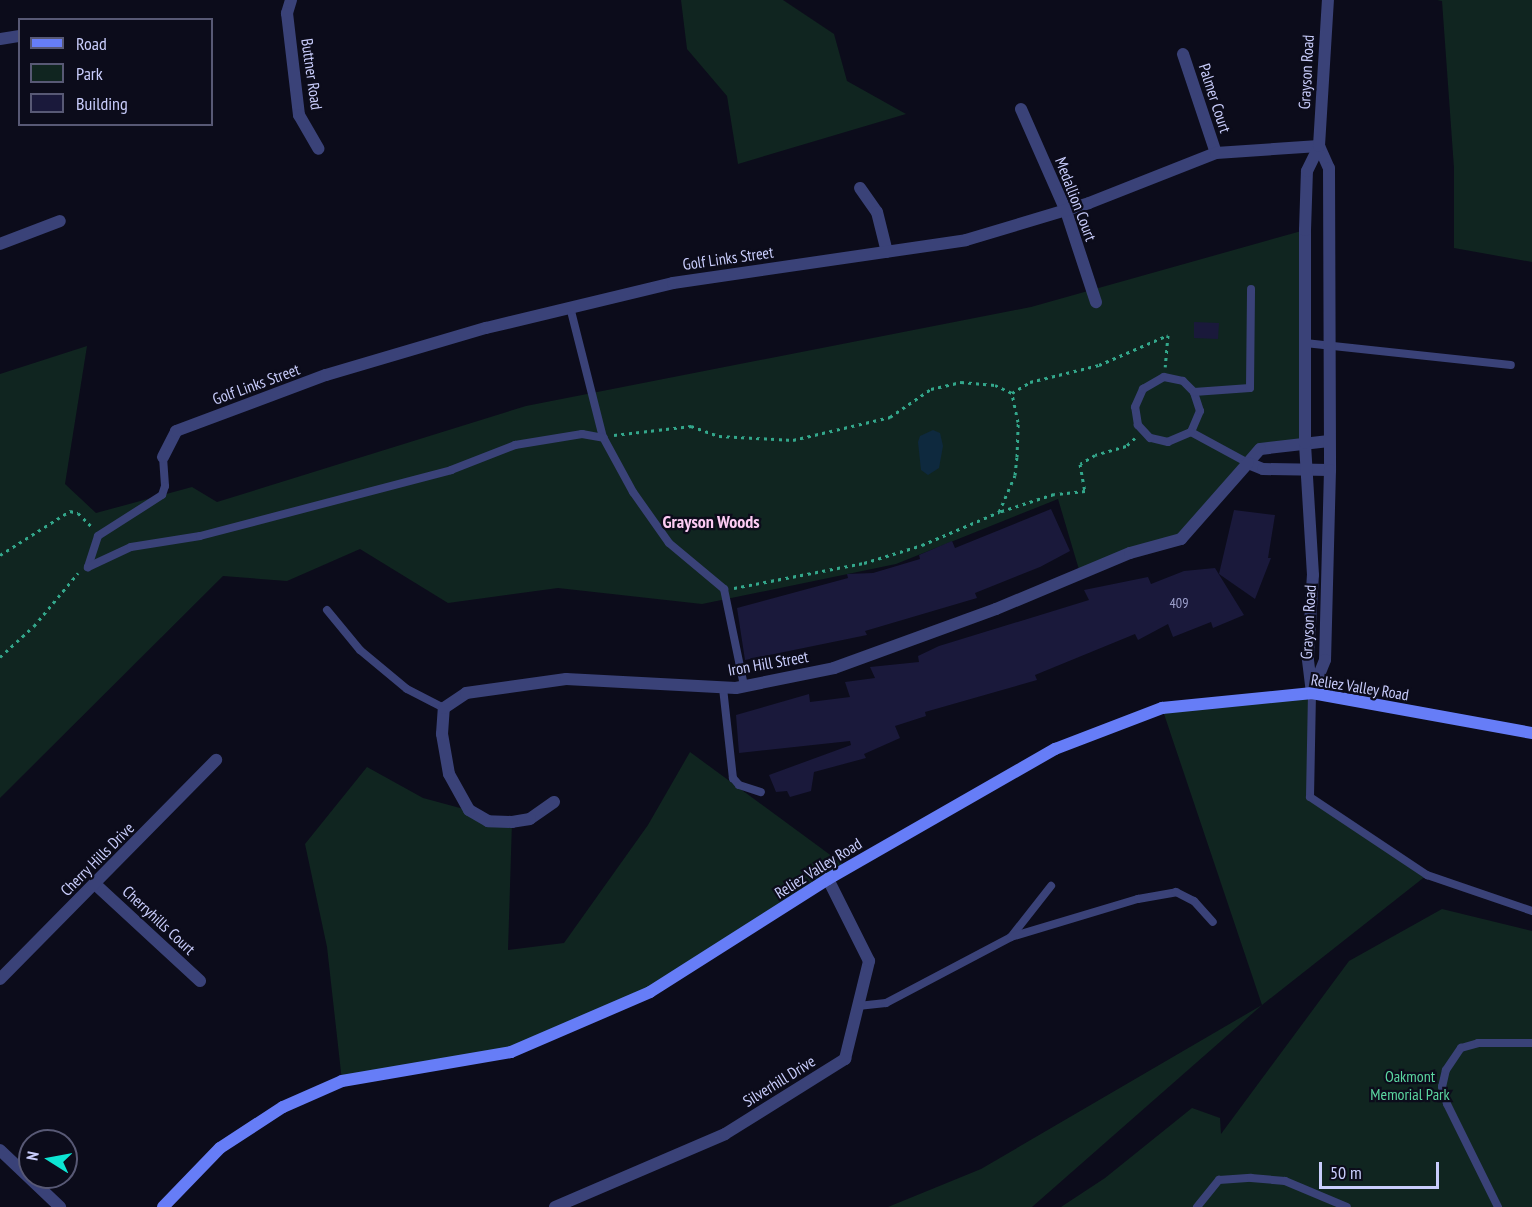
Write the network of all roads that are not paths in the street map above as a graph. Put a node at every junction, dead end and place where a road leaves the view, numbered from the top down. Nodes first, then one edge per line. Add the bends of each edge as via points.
1 (291, 0) edge
2 (1328, 0) edge
3 (18, 36) edge
4 (0, 39) edge
5 (1183, 54) dead end
6 (1021, 109) dead end
7 (1318, 146) junction
8 (318, 149) dead end
9 (1215, 153) junction
10 (860, 188) dead end
11 (1066, 211) junction
12 (60, 221) dead end
13 (0, 244) edge
14 (886, 252) junction
15 (1251, 289) dead end
16 (1096, 302) dead end
17 (570, 307) junction
18 (1305, 343) junction
19 (1330, 344) junction
20 (1511, 365) dead end
21 (1194, 392) junction
22 (1191, 432) junction
23 (603, 437) junction
24 (1329, 441) junction
25 (1305, 443) junction
26 (163, 457) joint
27 (1248, 463) junction
28 (1306, 470) junction
29 (1330, 470) junction
30 (327, 610) dead end
31 (744, 686) junction
32 (723, 687) junction
33 (1312, 693) junction
34 (444, 708) junction
35 (1532, 734) edge
36 (216, 760) dead end
37 (761, 792) dead end
38 (554, 802) dead end
39 (828, 879) junction
40 (95, 884) junction
41 (1051, 886) dead end
42 (1532, 911) edge
43 (1213, 922) dead end
44 (1011, 937) junction
45 (0, 979) edge
46 (200, 981) dead end
47 (858, 1006) junction
48 (1532, 1043) edge
49 (0, 1150) edge
50 (60, 1207) edge
51 (163, 1207) edge
52 (555, 1207) edge
53 (1197, 1207) edge
54 (1347, 1207) edge
55 (1498, 1207) edge

1 - 8 street, Buttner Road via 287,13 299,115
2 - 7 street, Grayson Road
3 - 4 street
5 - 9 street, Palmer Court
6 - 11 street, Medallion Court
7 - 9 street, Golf Links Street
7 - 18 street, Grayson Road via 1307,171
7 - 19 street, Grayson Road via 1329,168
9 - 11 street, Golf Links Street
10 - 14 street via 877,212
11 - 14 street, Golf Links Street via 966,240
11 - 16 street, Medallion Court
12 - 13 street
14 - 17 street, Golf Links Street via 673,283
15 - 21 lane via 1250,388
17 - 23 lane
17 - 26 street, Golf Links Street via 475,331 266,396 176,431
18 - 19 lane
18 - 25 street, Grayson Road
19 - 20 lane
19 - 24 street, Grayson Road
21 - 22 lane via 1200,411
21 - 22 lane via 1183,381 1164,377 1149,383 1137,397 1136,417 1143,431 1168,442
22 - 27 lane
23 - 26 lane via 582,434 514,445 451,470 200,536 131,547 90,567 85,565 98,536 162,495
23 - 31 lane via 633,492 669,543 724,590 736,631
24 - 25 street, Iron Hill Street
24 - 29 street, Grayson Road
25 - 27 street, Iron Hill Street via 1260,449
25 - 28 street, Grayson Road
27 - 28 street via 1263,469
27 - 31 street, Iron Hill Street via 1181,539 1130,553 996,609 834,668
28 - 29 street
28 - 33 street, Grayson Road via 1313,575 1308,658
29 - 33 street, Grayson Road via 1325,660
30 - 34 lane via 360,650 407,690
31 - 32 street, Iron Hill Street
32 - 34 street, Iron Hill Street via 566,679 466,693
32 - 37 lane via 733,778 739,785
33 - 35 main road, Reliez Valley Road
33 - 39 main road, Reliez Valley Road via 1162,708 1107,728 1055,749
33 - 42 lane via 1310,797 1427,875
34 - 38 street via 442,734 449,774 469,810 488,821 512,822 530,819
36 - 40 street, Cherry Hills Drive
39 - 47 street, Silverhill Drive via 869,961
39 - 51 main road, Reliez Valley Road via 650,992 511,1052 342,1081 284,1107 220,1148
40 - 45 street, Cherry Hills Drive
40 - 46 street, Cherryhills Court
41 - 44 lane
43 - 44 lane via 1194,901 1176,892 1137,898
44 - 47 lane via 886,1003
47 - 52 street, Silverhill Drive via 844,1059 725,1134
48 - 55 lane via 1461,1048 1446,1070 1442,1087
49 - 50 street
53 - 54 lane via 1219,1180 1251,1178 1285,1181

